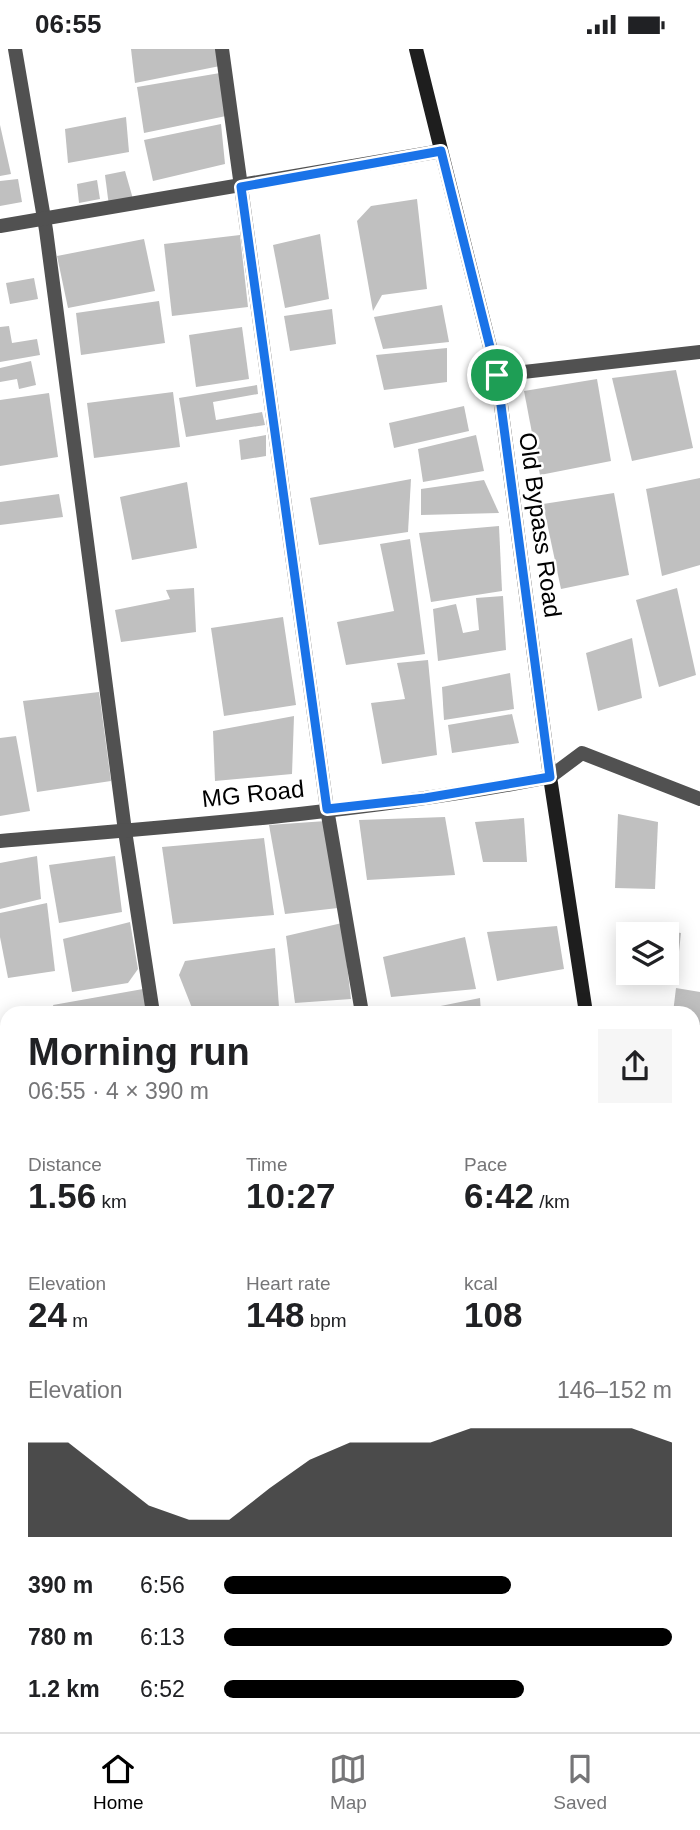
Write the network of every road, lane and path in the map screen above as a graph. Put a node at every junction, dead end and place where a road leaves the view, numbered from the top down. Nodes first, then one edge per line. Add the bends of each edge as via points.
1 (15, 49) edge
2 (222, 49) edge
3 (416, 49) edge
4 (441, 151) junction
5 (241, 187) junction
6 (43, 221) junction
7 (0, 226) edge
8 (700, 352) edge
9 (497, 375) junction
10 (550, 777) junction
11 (700, 799) edge
12 (327, 809) junction
13 (125, 831) junction
14 (0, 841) edge
15 (152, 1006) edge
16 (361, 1006) edge
17 (585, 1006) edge

1 - 6 street
2 - 5 street
3 - 4 main road, Old Bypass Road
4 - 5 street
4 - 9 main road, Old Bypass Road
5 - 6 street
5 - 12 street
6 - 7 street
6 - 13 street
8 - 9 street
9 - 10 main road, Old Bypass Road
10 - 11 street via 582,753
10 - 12 street, MG Road
10 - 17 main road, Old Bypass Road
12 - 13 street, MG Road
12 - 16 street
13 - 14 street, MG Road
13 - 15 street

